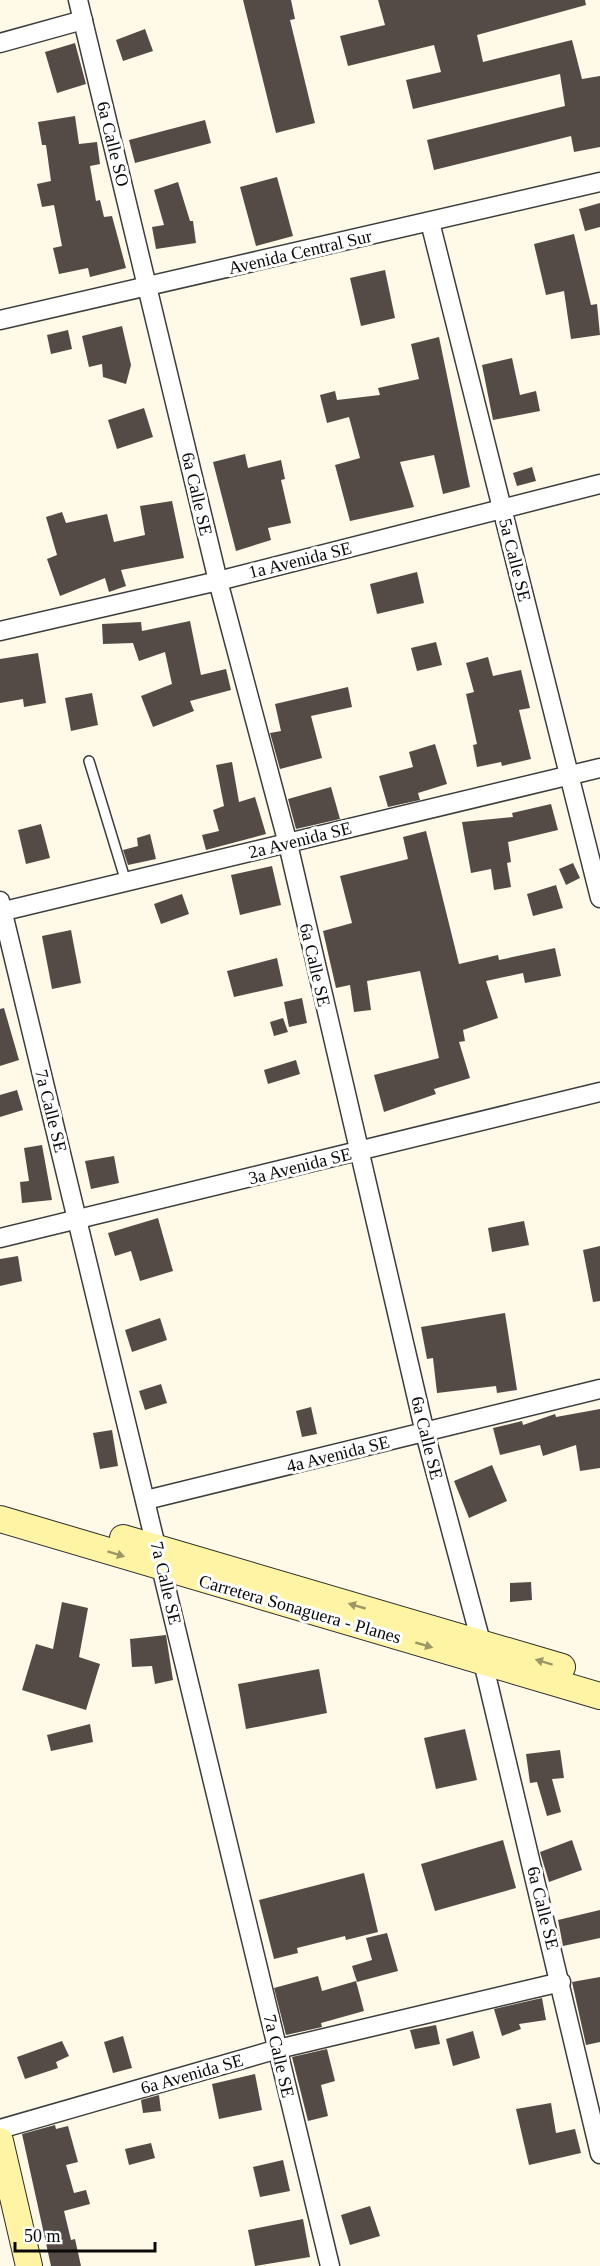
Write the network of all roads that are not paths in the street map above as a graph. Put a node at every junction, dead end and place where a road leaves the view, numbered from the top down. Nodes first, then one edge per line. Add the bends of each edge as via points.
1 (78, 0) edge
2 (83, 20) junction
3 (0, 43) edge
4 (600, 182) edge
5 (430, 222) junction
6 (148, 288) junction
7 (0, 320) edge
8 (600, 484) edge
9 (502, 508) junction
10 (218, 581) junction
11 (0, 631) edge
12 (89, 761) dead end
13 (600, 768) edge
14 (569, 774) junction
15 (288, 844) junction
16 (126, 882) junction
17 (600, 898) edge
18 (1, 908) edge
19 (600, 1092) edge
20 (358, 1152) junction
21 (78, 1219) junction
22 (0, 1238) edge
23 (600, 1389) edge
24 (425, 1433) junction
25 (146, 1500) junction
26 (0, 1502) edge
27 (0, 1519) edge
28 (160, 1558) junction
29 (482, 1652) junction
30 (600, 1679) edge
31 (600, 1696) edge
32 (561, 1982) junction
33 (278, 2049) junction
34 (0, 2129) edge
35 (0, 2140) edge
36 (600, 2154) edge
37 (29, 2266) edge
38 (330, 2266) edge

1 - 2 street, 6a Calle SO
2 - 3 street
2 - 6 street, 6a Calle SO
4 - 5 street, Avenida Central Sur
5 - 6 street, Avenida Central Sur
5 - 9 street, 5a Calle SE
6 - 7 street, Avenida Central Sur
6 - 10 street, 6a Calle SE
8 - 9 street, 1a Avenida SE
9 - 10 street, 1a Avenida SE
9 - 14 street, 5a Calle SE
10 - 11 street, 1a Avenida SE
10 - 15 street, 6a Calle SE
12 - 16 lane
13 - 14 street, 2a Avenida SE
14 - 15 street, 2a Avenida SE
14 - 17 street, 5a Calle SE
15 - 16 street, 2a Avenida SE
15 - 20 street, 6a Calle SE
16 - 18 street, 2a Avenida SE
18 - 21 street, 7a Calle SE
19 - 20 street, 3a Avenida SE
20 - 21 street, 3a Avenida SE
20 - 24 street, 6a Calle SE
21 - 22 street, 3a Avenida SE
21 - 25 street, 7a Calle SE
23 - 24 street, 4a Avenida SE
24 - 25 street, 4a Avenida SE
24 - 29 street, 6a Calle SE
25 - 28 street, 7a Calle SE
26 - 28 main road, Carretera Sonaguera - Planes
27 -> 28 main road, Carretera Sonaguera - Planes
28 - 29 main road, Carretera Sonaguera - Planes
28 - 33 street, 7a Calle SE
30 -> 29 main road, Carretera Sonaguera - Planes
29 - 31 main road, Carretera Sonaguera - Planes
29 - 32 street, 6a Calle SE
32 - 33 street, 6a Avenida SE
32 - 36 street, 6a Calle SE
33 - 34 street, 6a Avenida SE
33 - 38 street, 7a Calle SE
35 - 37 main road

